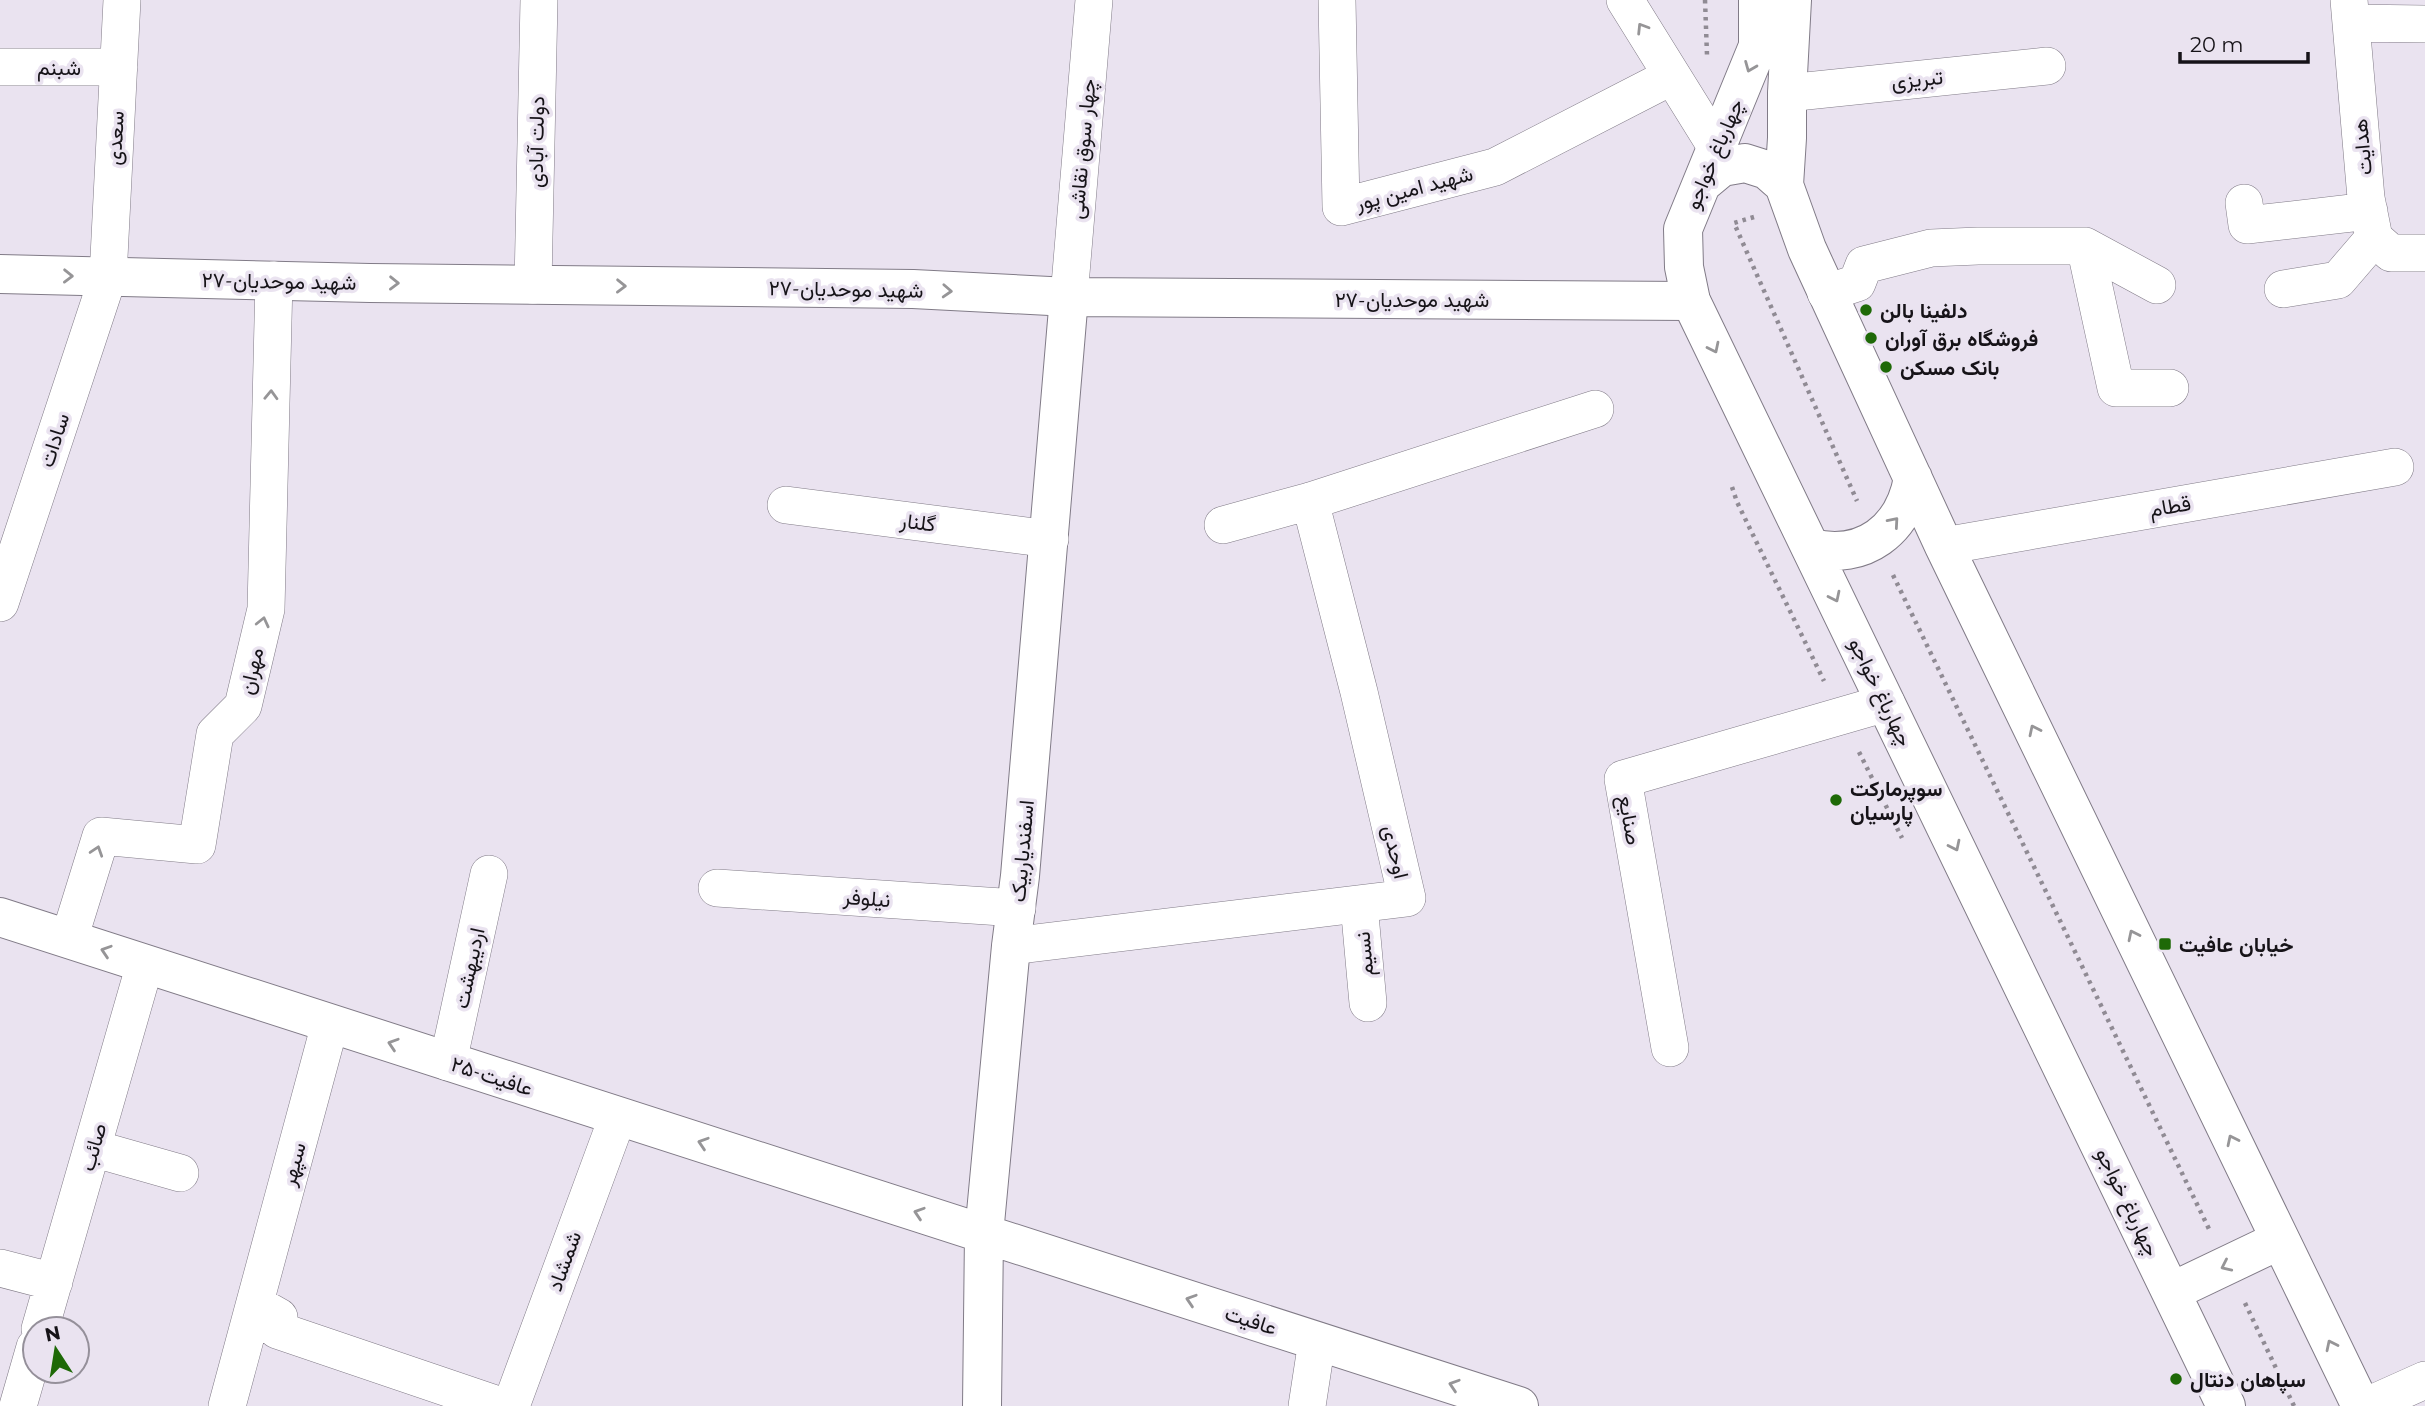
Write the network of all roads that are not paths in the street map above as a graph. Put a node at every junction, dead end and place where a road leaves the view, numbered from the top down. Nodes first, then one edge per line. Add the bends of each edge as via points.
1 (122, 0) edge
2 (539, 0) edge
3 (1094, 0) edge
4 (1337, 0) edge
5 (1625, 0) edge
6 (1758, 0) edge
7 (1792, 0) edge
8 (2350, 11) edge
9 (2425, 24) edge
10 (2047, 66) dead end
11 (0, 67) edge
12 (119, 67) junction
13 (1672, 76) junction
14 (1787, 93) junction
15 (1710, 165) junction
16 (1787, 196) junction
17 (2244, 202) dead end
18 (2371, 225) junction
19 (2085, 247) junction
20 (2425, 253) edge
21 (0, 274) edge
22 (108, 277) junction
23 (274, 280) junction
24 (533, 285) junction
25 (2157, 285) dead end
26 (2283, 289) dead end
27 (1826, 293) junction
28 (1069, 297) junction
29 (1691, 301) junction
30 (2170, 387) dead end
31 (1595, 409) dead end
32 (2395, 467) dead end
33 (1913, 478) junction
34 (1310, 500) junction
35 (786, 505) dead end
36 (1223, 525) dead end
37 (1050, 539) junction
38 (1944, 546) junction
39 (1811, 548) junction
40 (0, 603) edge
41 (1886, 703) junction
42 (489, 874) dead end
43 (717, 888) dead end
44 (1359, 904) junction
45 (1017, 908) junction
46 (0, 917) edge
47 (69, 939) junction
48 (1011, 946) junction
49 (145, 964) junction
50 (1368, 1003) dead end
51 (330, 1024) junction
52 (1670, 1048) dead end
53 (449, 1062) junction
54 (618, 1116) junction
55 (92, 1148) junction
56 (180, 1173) dead end
57 (984, 1234) junction
58 (2280, 1240) junction
59 (0, 1268) edge
60 (54, 1282) junction
61 (2171, 1292) junction
62 (256, 1304) junction
63 (44, 1315) edge
64 (1317, 1341) junction
65 (2425, 1380) edge
66 (24, 1385) edge
67 (18, 1406) edge
68 (227, 1406) edge
69 (500, 1406) edge
70 (510, 1406) edge
71 (982, 1406) edge
72 (1307, 1406) edge
73 (1519, 1406) edge
74 (2226, 1406) edge
75 (2361, 1406) edge
76 (2367, 1406) edge

1 - 12 street, سعدی
2 - 24 street, دولت آبادی
3 - 28 street, چهار سوق نقاشی
4 - 13 street, شهید امین پور via 1341,207 1495,167
13 -> 5 street
6 -> 15 main road, چهارباغ خواجو via 1758,46
7 - 14 main road
8 - 9 street
8 - 18 street, هدایت
10 - 14 street, تبریزی
11 - 12 street, شبنم
12 - 22 street, سعدی
13 - 15 street
14 - 16 main road
15 - 16 main road via 1745,163 1767,170
15 - 29 main road, چهارباغ خواجو via 1683,229
16 - 27 main road
17 - 18 street via 2247,225
18 - 20 street via 2391,253
18 - 26 street via 2338,280
19 - 25 street
19 - 27 street via 1965,261 1931,248 1864,265 1857,283
19 - 30 street via 2116,387
21 -> 22 main road, ۲۷-شهید موحدیان
22 - 23 main road, ۲۷-شهید موحدیان
22 - 40 street, سادات
23 -> 24 main road, ۲۷-شهید موحدیان
47 -> 23 street, مهران via 101,836 197,845 215,734 243,706 266,609
24 -> 28 main road, ۲۷-شهید موحدیان via 913,289
27 - 33 main road
28 - 29 main road, ۲۷-شهید موحدیان
28 - 37 main road, اسفندیاربیک
29 -> 39 main road, چهارباغ خواجو
31 - 34 street
32 - 38 street, قطام
33 - 38 main road
39 -> 33 main road via 1845,552 1876,540 1903,512
34 - 36 street
34 - 44 street, اوحدی via 1407,898
35 - 37 street, گلنار
37 - 45 main road, اسفندیاربیک
58 -> 38 main road
39 -> 41 main road, چهارباغ خواجو
41 - 52 street, صنایع via 1623,779
41 -> 61 main road, چهارباغ خواجو
42 - 53 street, اردیبهشت
43 - 45 street, نیلوفر
44 - 48 street, اوحدی
44 - 50 street, نسیم
45 - 48 main road, اسفندیاربیک
46 - 47 main road, ۲۵-عافیت
49 -> 47 main road, ۲۵-عافیت
48 - 57 main road, اسفندیاربیک
49 - 51 main road, ۲۵-عافیت
49 - 55 street, صائب
53 -> 51 main road, ۲۵-عافیت
51 - 62 street, سپهر
53 - 54 main road, ۲۵-عافیت
57 -> 54 main road, ۲۵-عافیت
54 - 70 street, شمشاد
55 - 56 street
55 - 60 street, صائب
64 -> 57 main road, عافیت
57 - 71 main road, اسفندیاربیک
58 -> 61 main road
75 -> 58 main road
59 - 60 street
60 - 63 street, صائب
61 - 74 main road, چهارباغ خواجو
62 - 68 street, سپهر
62 - 69 street via 279,1317 276,1330
64 - 72 street
73 -> 64 main road, عافیت
65 - 76 street
66 - 67 street

